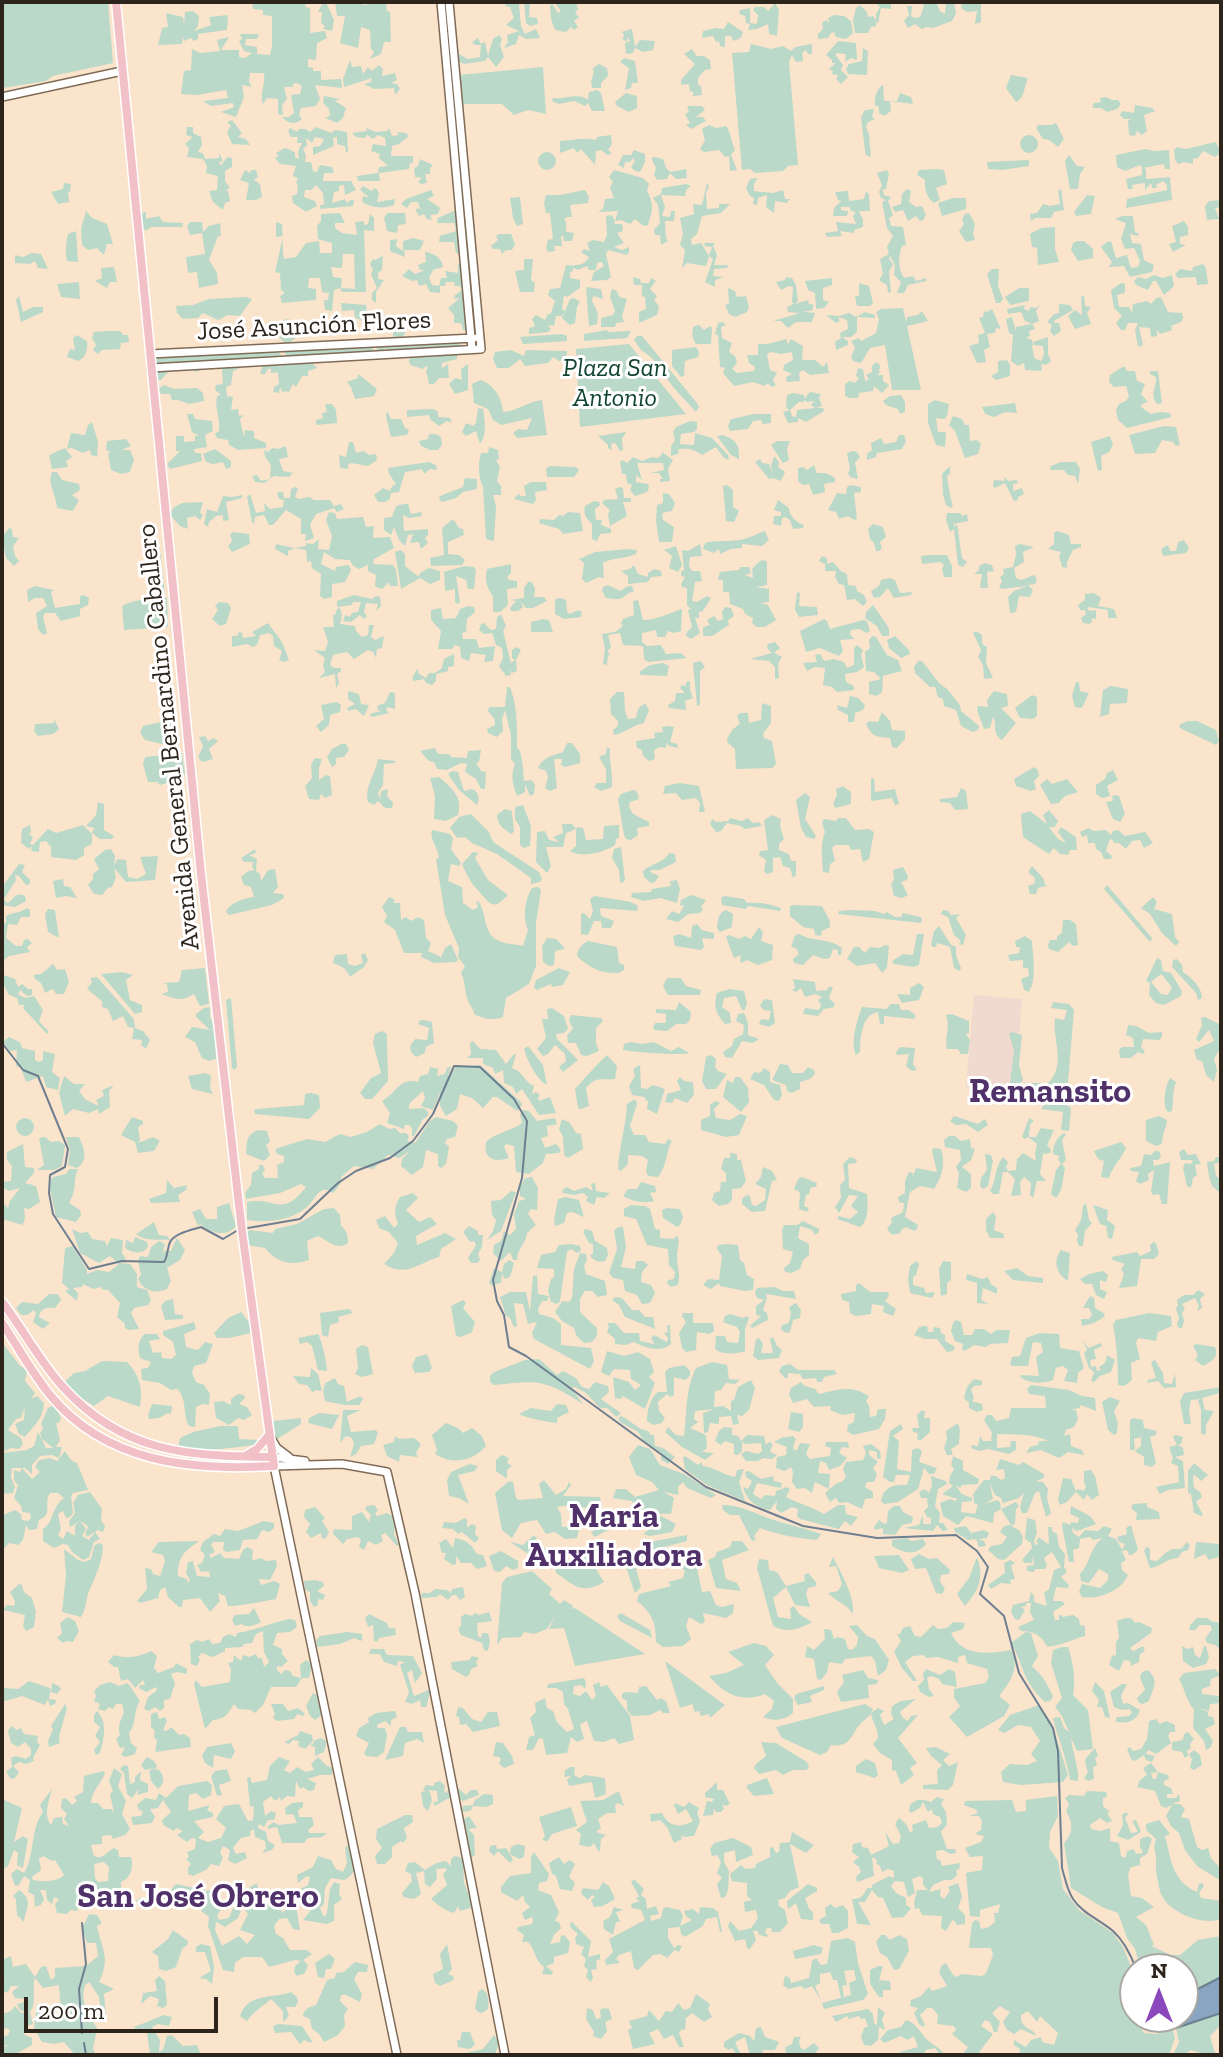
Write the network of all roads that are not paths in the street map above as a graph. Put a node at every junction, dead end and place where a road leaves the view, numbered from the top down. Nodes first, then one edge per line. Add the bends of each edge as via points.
1 (116, 2) edge
2 (441, 2) edge
3 (449, 2) edge
4 (122, 71) junction
5 (2, 97) edge
6 (476, 338) junction
7 (150, 354) junction
8 (151, 368) junction
9 (2, 1302) edge
10 (2, 1323) edge
11 (269, 1434) junction
12 (190, 1455) junction
13 (241, 1457) junction
14 (291, 1458) junction
15 (154, 1460) junction
16 (274, 1462) junction
17 (315, 1463) junction
18 (255, 1467) junction
19 (278, 1483) junction
20 (397, 2055) edge
21 (505, 2055) edge

1 - 4 main road, Avenida General Bernardino Caballero
2 - 6 main road
3 - 6 main road
4 - 5 main road
4 - 7 main road, Avenida General Bernardino Caballero
6 - 7 main road, José Asunción Flores
6 - 8 main road, José Asunción Flores via 477,349
7 - 8 main road, Avenida General Bernardino Caballero
8 - 11 main road, Avenida General Bernardino Caballero via 201,874
9 - 12 main road via 78,1403 122,1433
10 - 15 main road via 44,1387 71,1417 107,1441
11 - 13 main road
11 - 14 main road
11 - 16 main road, Avenida General Bernardino Caballero
12 - 13 main road
12 - 15 main road
13 - 16 main road
14 - 16 main road
14 - 17 main road
15 - 18 main road
16 - 17 main road
16 - 18 main road
16 - 19 main road
17 - 21 main road via 387,1472
18 - 19 main road
19 - 20 main road

